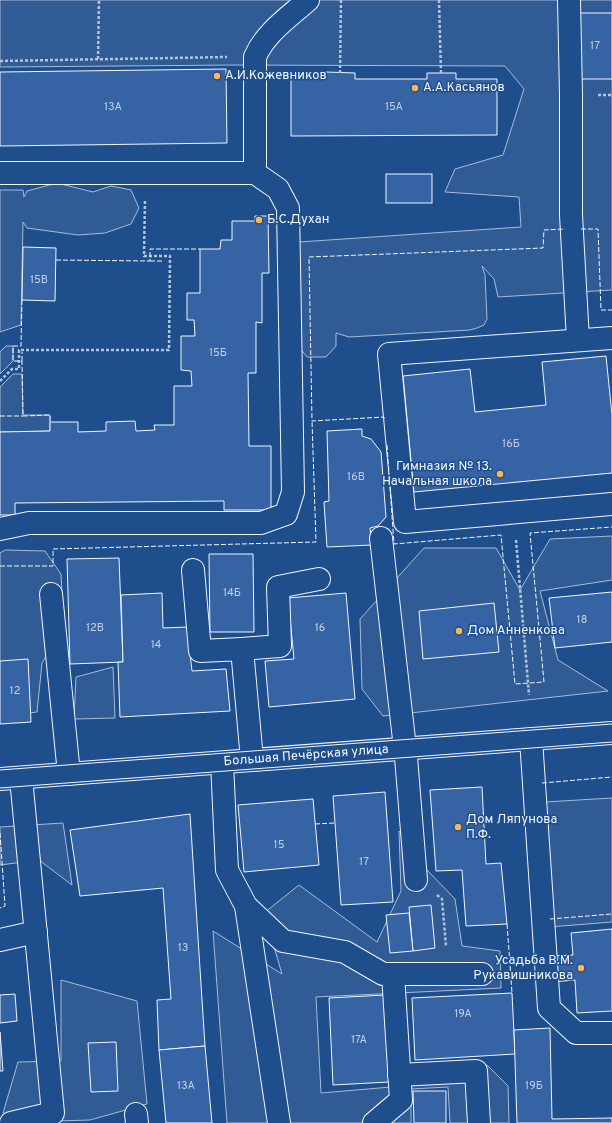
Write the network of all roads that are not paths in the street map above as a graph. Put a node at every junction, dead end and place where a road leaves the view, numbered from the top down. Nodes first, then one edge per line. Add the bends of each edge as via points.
1 (308, 0) edge
2 (569, 0) edge
3 (0, 173) edge
4 (255, 173) junction
5 (612, 338) edge
6 (578, 340) junction
7 (612, 504) edge
8 (0, 528) edge
9 (381, 538) dead end
10 (193, 570) dead end
11 (319, 579) dead end
12 (51, 594) dead end
13 (242, 649) junction
14 (612, 733) edge
15 (531, 739) junction
16 (405, 748) junction
17 (252, 760) junction
18 (222, 763) junction
19 (69, 774) junction
20 (11, 778) edge
21 (416, 880) road end
22 (246, 906) junction
23 (36, 932) junction
24 (0, 940) edge
25 (393, 974) junction
26 (482, 974) dead end
27 (612, 1033) edge
28 (399, 1075) junction
29 (11, 1123) edge
30 (279, 1123) edge
31 (374, 1123) edge
32 (479, 1123) edge

1 - 4 street via 259,46 255,57
2 - 6 street via 570,215
3 - 4 street
4 - 8 street via 278,189 288,208 293,492 286,514 261,523 29,523
5 - 6 street
6 - 7 street via 389,354 405,522
9 - 16 street
10 - 13 street via 200,651
11 - 13 street via 278,587 280,646
12 - 19 street
13 - 17 street
14 - 15 street, Большая Печёрская улица
15 - 16 street, Большая Печёрская улица
15 - 27 street via 548,1008 576,1033
16 - 17 street, Большая Печёрская улица
16 - 21 street
17 - 18 street, Большая Печёрская улица
18 - 19 street, Большая Печёрская улица
18 - 22 street via 227,870
19 - 20 street, Большая Печёрская улица
20 - 23 street
22 - 25 street via 284,941 345,952 383,974
22 - 30 street
23 - 24 street
23 - 29 street via 54,1113
25 - 26 street
25 - 28 street
28 - 31 street via 401,1100
28 - 32 street via 476,1071

